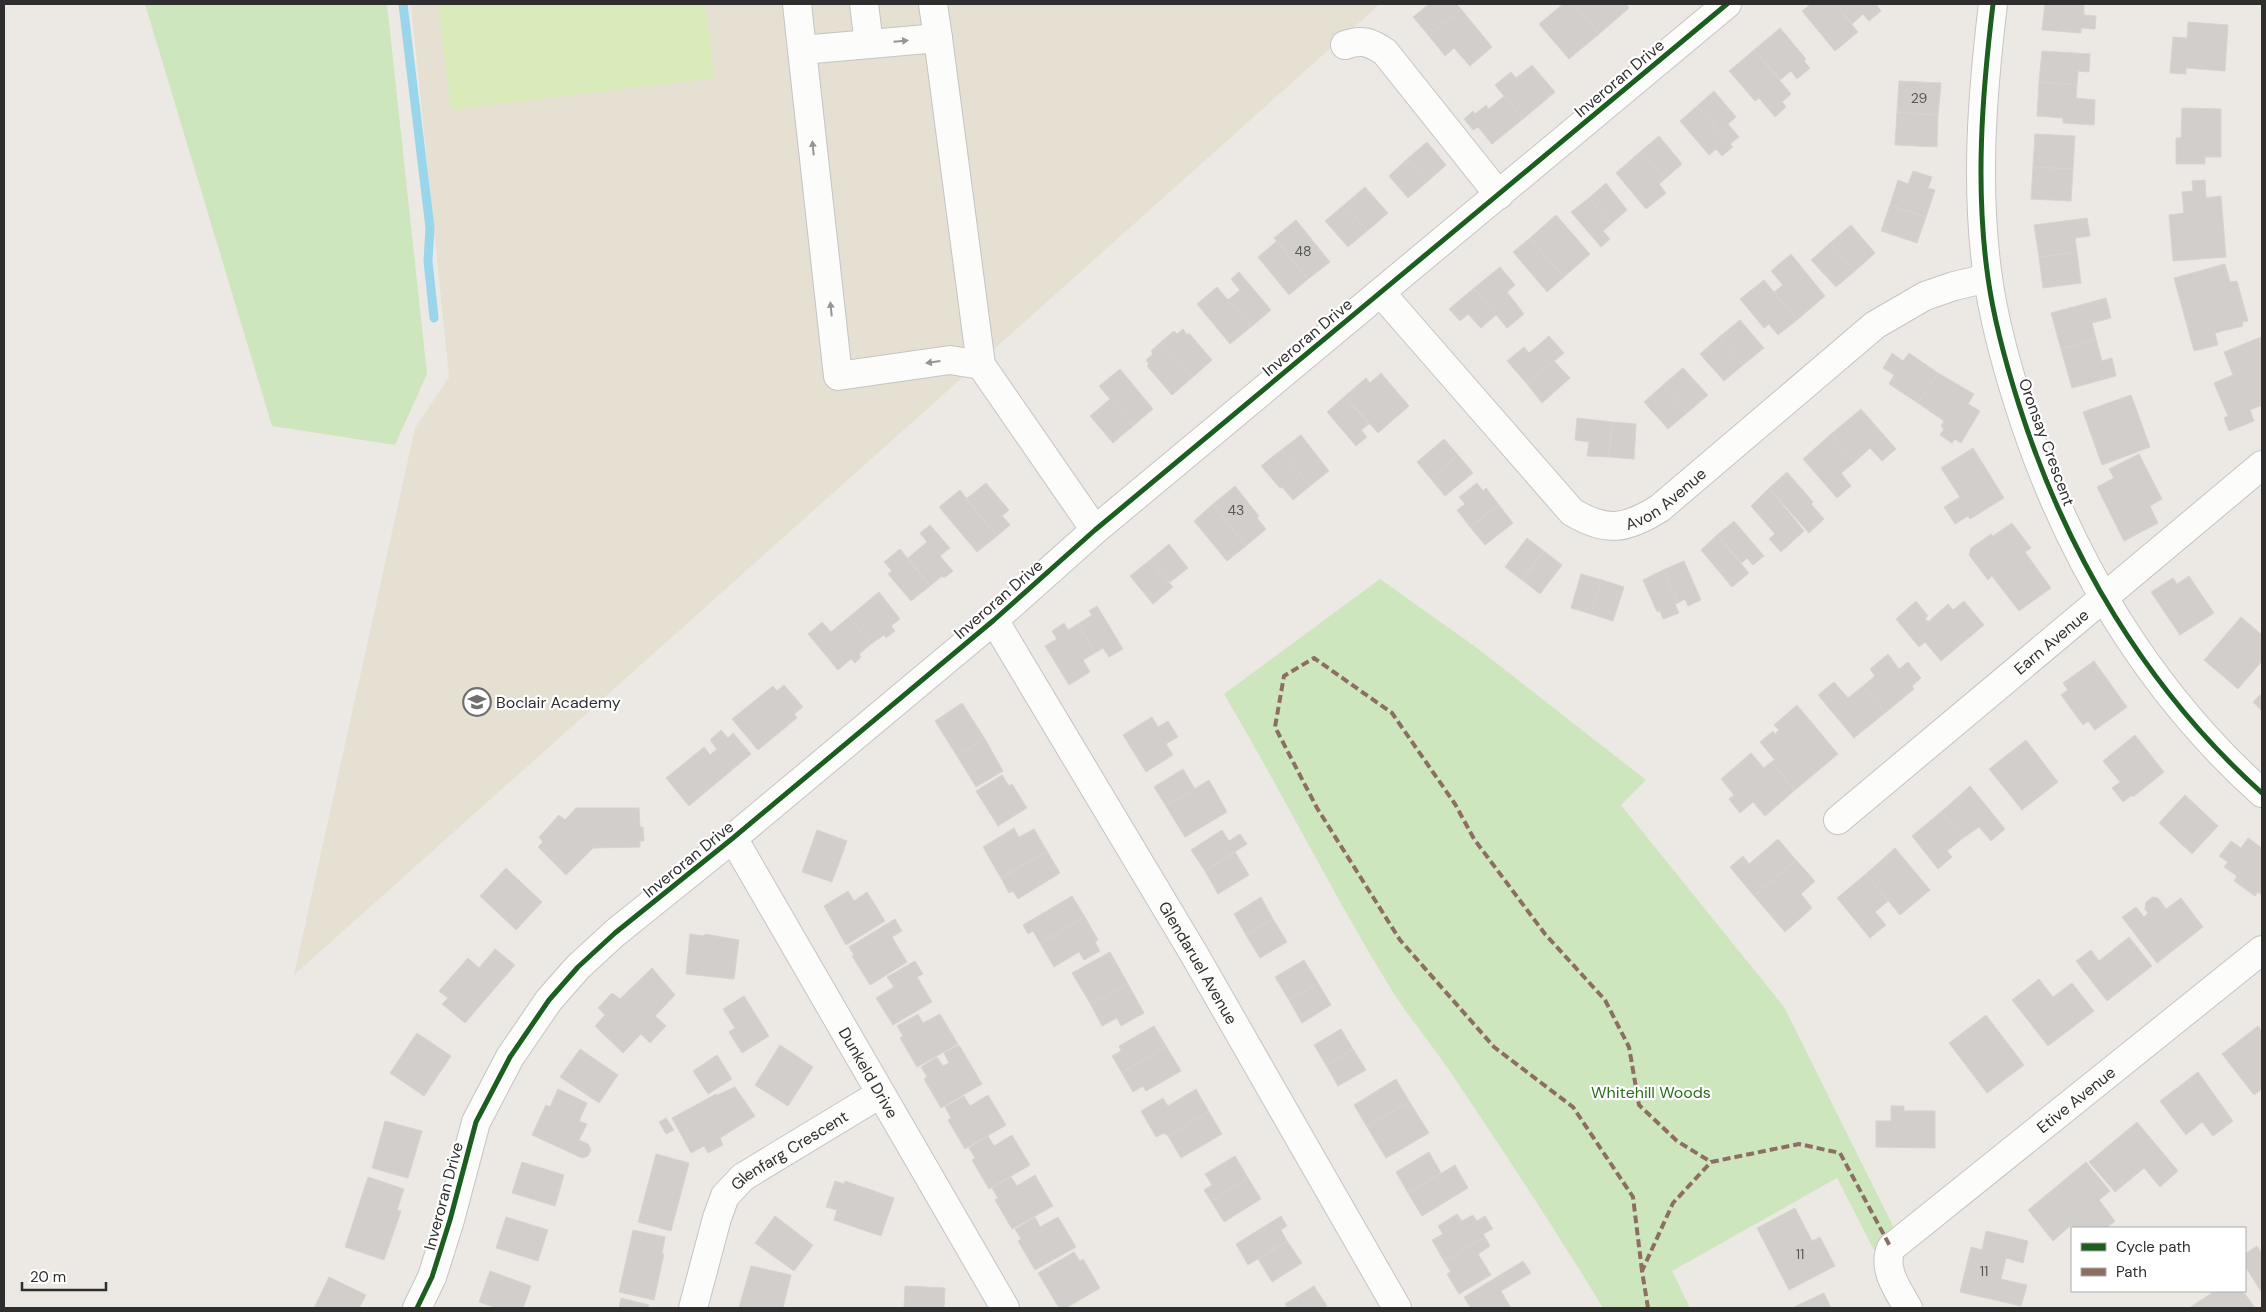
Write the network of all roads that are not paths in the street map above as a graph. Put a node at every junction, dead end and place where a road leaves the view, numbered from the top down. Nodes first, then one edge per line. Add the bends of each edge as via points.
1 (797, 4) edge
2 (864, 4) edge
3 (933, 4) edge
4 (1727, 4) edge
5 (1993, 4) edge
6 (938, 38) junction
7 (869, 44) junction
8 (1344, 45) dead end
9 (802, 50) junction
10 (1499, 195) junction
11 (1988, 278) junction
12 (1381, 293) junction
13 (981, 365) junction
14 (2262, 464) edge
15 (1095, 530) junction
16 (2103, 600) junction
17 (994, 620) junction
18 (2262, 793) edge
19 (1838, 820) dead end
20 (733, 838) junction
21 (2262, 950) edge
22 (880, 1094) junction
23 (418, 1308) edge
24 (693, 1308) edge
25 (1005, 1308) edge
26 (1397, 1308) edge
27 (1908, 1308) edge

1 - 9 street
2 - 7 street
3 - 6 street
4 - 10 street, Inveroran Drive
5 - 11 street, Oronsay Crescent via 1984,76 1980,170
7 -> 6 street
6 - 13 street
7 - 9 street
8 - 10 street via 1369,42 1385,52
13 -> 9 street via 950,360 838,376
10 - 12 street, Inveroran Drive
11 - 12 street, Avon Avenue via 1925,296 1875,325 1660,508 1627,525 1609,527 1591,524 1572,512
11 - 16 street, Oronsay Crescent via 2008,368 2031,443 2073,544
12 - 15 street, Inveroran Drive
13 - 15 street
14 - 16 street, Earn Avenue
15 - 17 street, Inveroran Drive
16 - 18 street, Oronsay Crescent via 2192,722
16 - 19 street, Earn Avenue
17 - 20 street, Inveroran Drive
17 - 26 street, Glendaruel Avenue via 1194,954
20 - 22 street, Dunkeld Drive
20 - 23 street, Inveroran Drive via 578,967 549,1000 510,1057 476,1122 432,1278
21 - 27 street, Etive Avenue via 1891,1248 1887,1267
22 - 24 street, Glenfarg Crescent via 743,1177 725,1196
22 - 25 street, Dunkeld Drive

